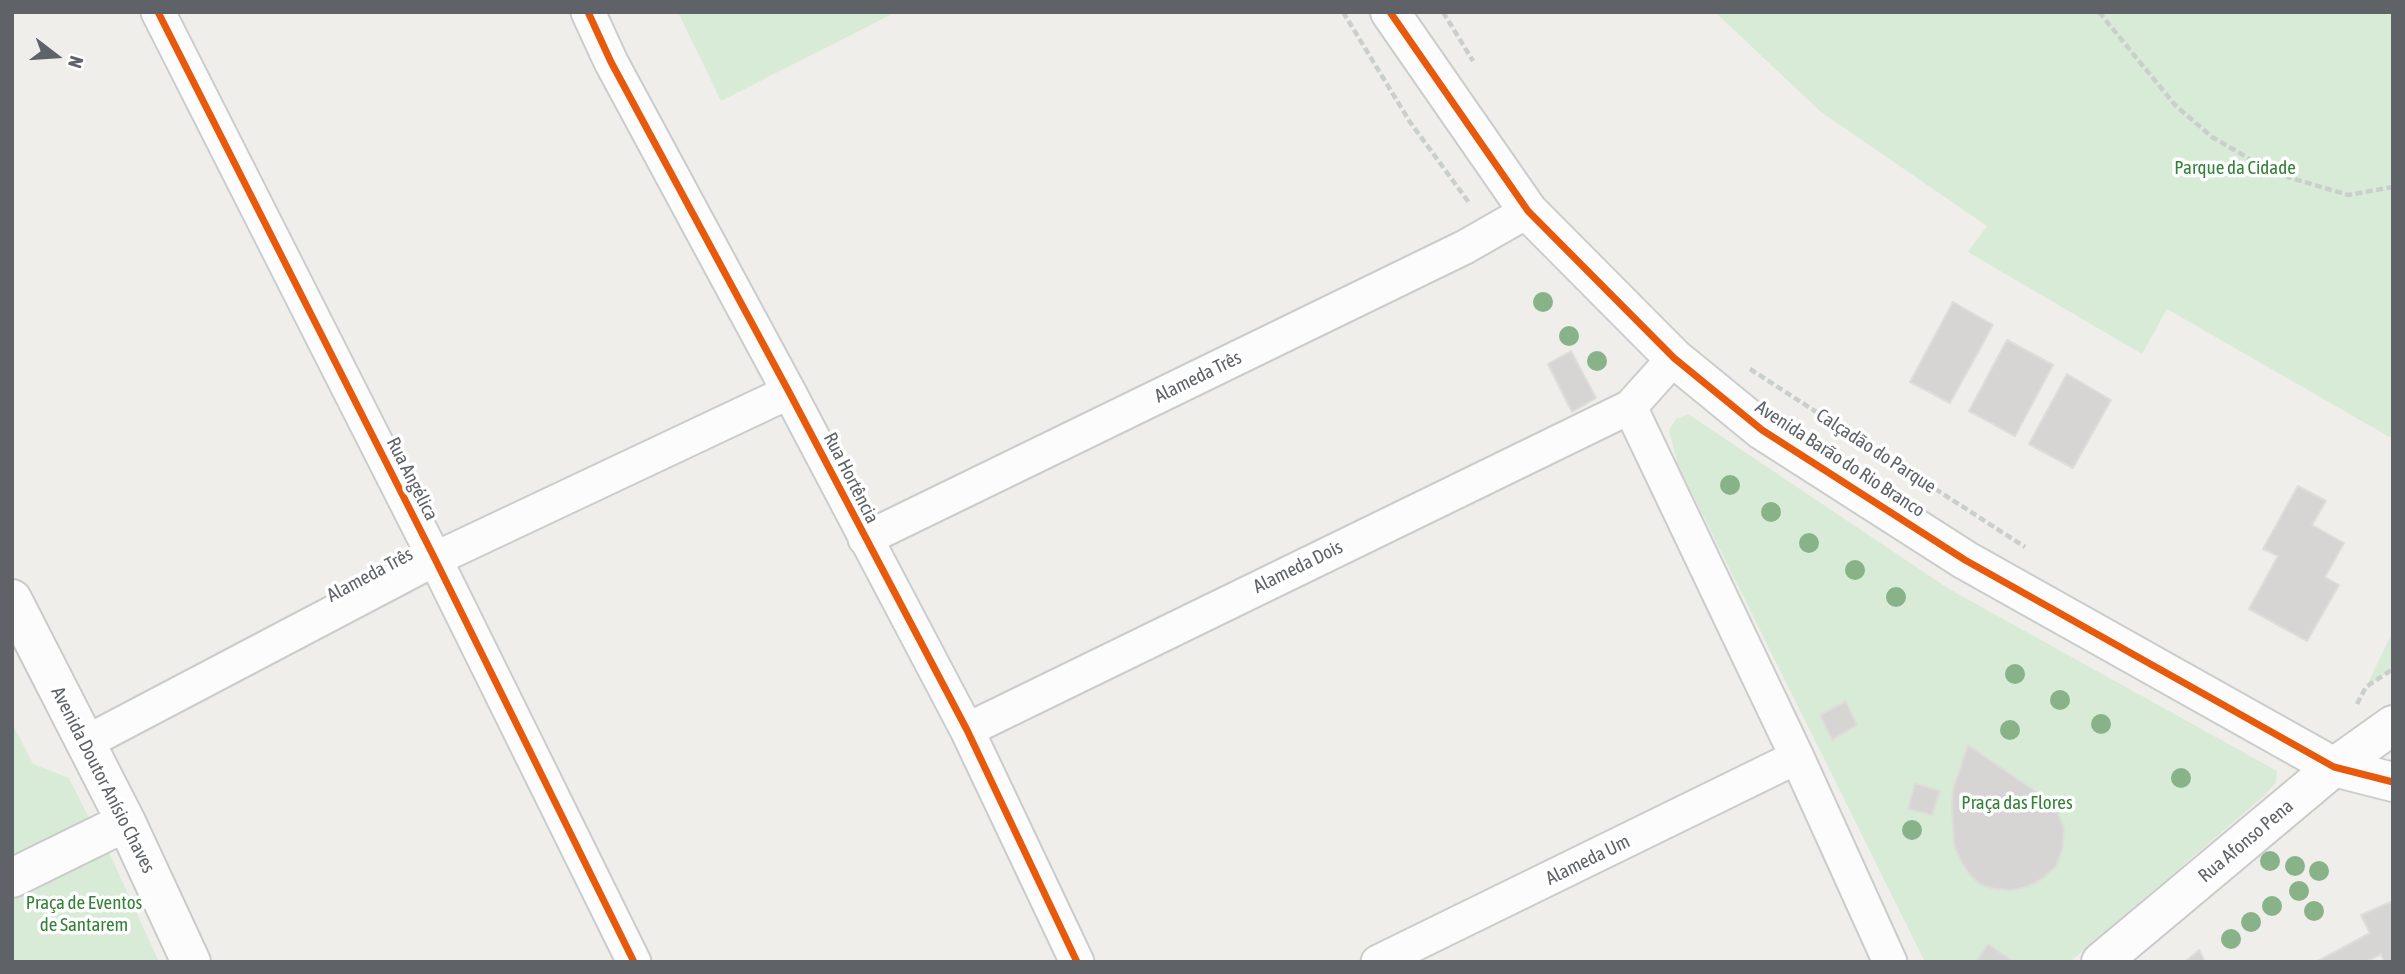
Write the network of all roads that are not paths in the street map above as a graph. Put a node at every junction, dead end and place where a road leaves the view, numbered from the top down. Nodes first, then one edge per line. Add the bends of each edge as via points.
1 (158, 12) edge
2 (588, 12) edge
3 (1390, 12) edge
4 (1528, 211) junction
5 (1674, 358) junction
6 (789, 392) junction
7 (1630, 407) junction
8 (865, 539) junction
9 (435, 559) junction
10 (12, 599) edge
11 (2393, 725) edge
12 (967, 730) junction
13 (85, 743) junction
14 (1797, 757) junction
15 (2334, 767) junction
16 (2393, 782) edge
17 (126, 822) junction
18 (12, 878) edge
19 (191, 962) edge
20 (634, 962) edge
21 (1077, 962) edge
22 (1378, 962) edge
23 (1890, 962) edge
24 (2101, 962) edge

1 - 9 street, Rua Angélica
2 - 6 street, Rua Hortência
3 - 4 street, Avenida Barão do Rio Branco
4 - 5 street, Avenida Barão do Rio Branco
4 - 8 street, Alameda Três via 1465,247
5 - 7 street
5 - 15 street, Avenida Barão do Rio Branco via 1762,430 1965,560
6 - 8 street, Rua Hortência
6 - 9 street, Alameda Três
7 - 12 street, Alameda Dois
7 - 14 street
8 - 12 street, Rua Hortência
9 - 13 street, Alameda Três
9 - 20 street, Rua Angélica
10 - 13 street, Avenida Doutor Anísio Chaves
11 - 15 street, Rua Afonso Pena
12 - 21 street, Rua Hortência
13 - 17 street, Avenida Doutor Anísio Chaves
14 - 22 street, Alameda Um
14 - 23 street
15 - 16 street, Avenida Barão do Rio Branco
15 - 24 street, Rua Afonso Pena
17 - 18 street
17 - 19 street, Avenida Doutor Anísio Chaves

